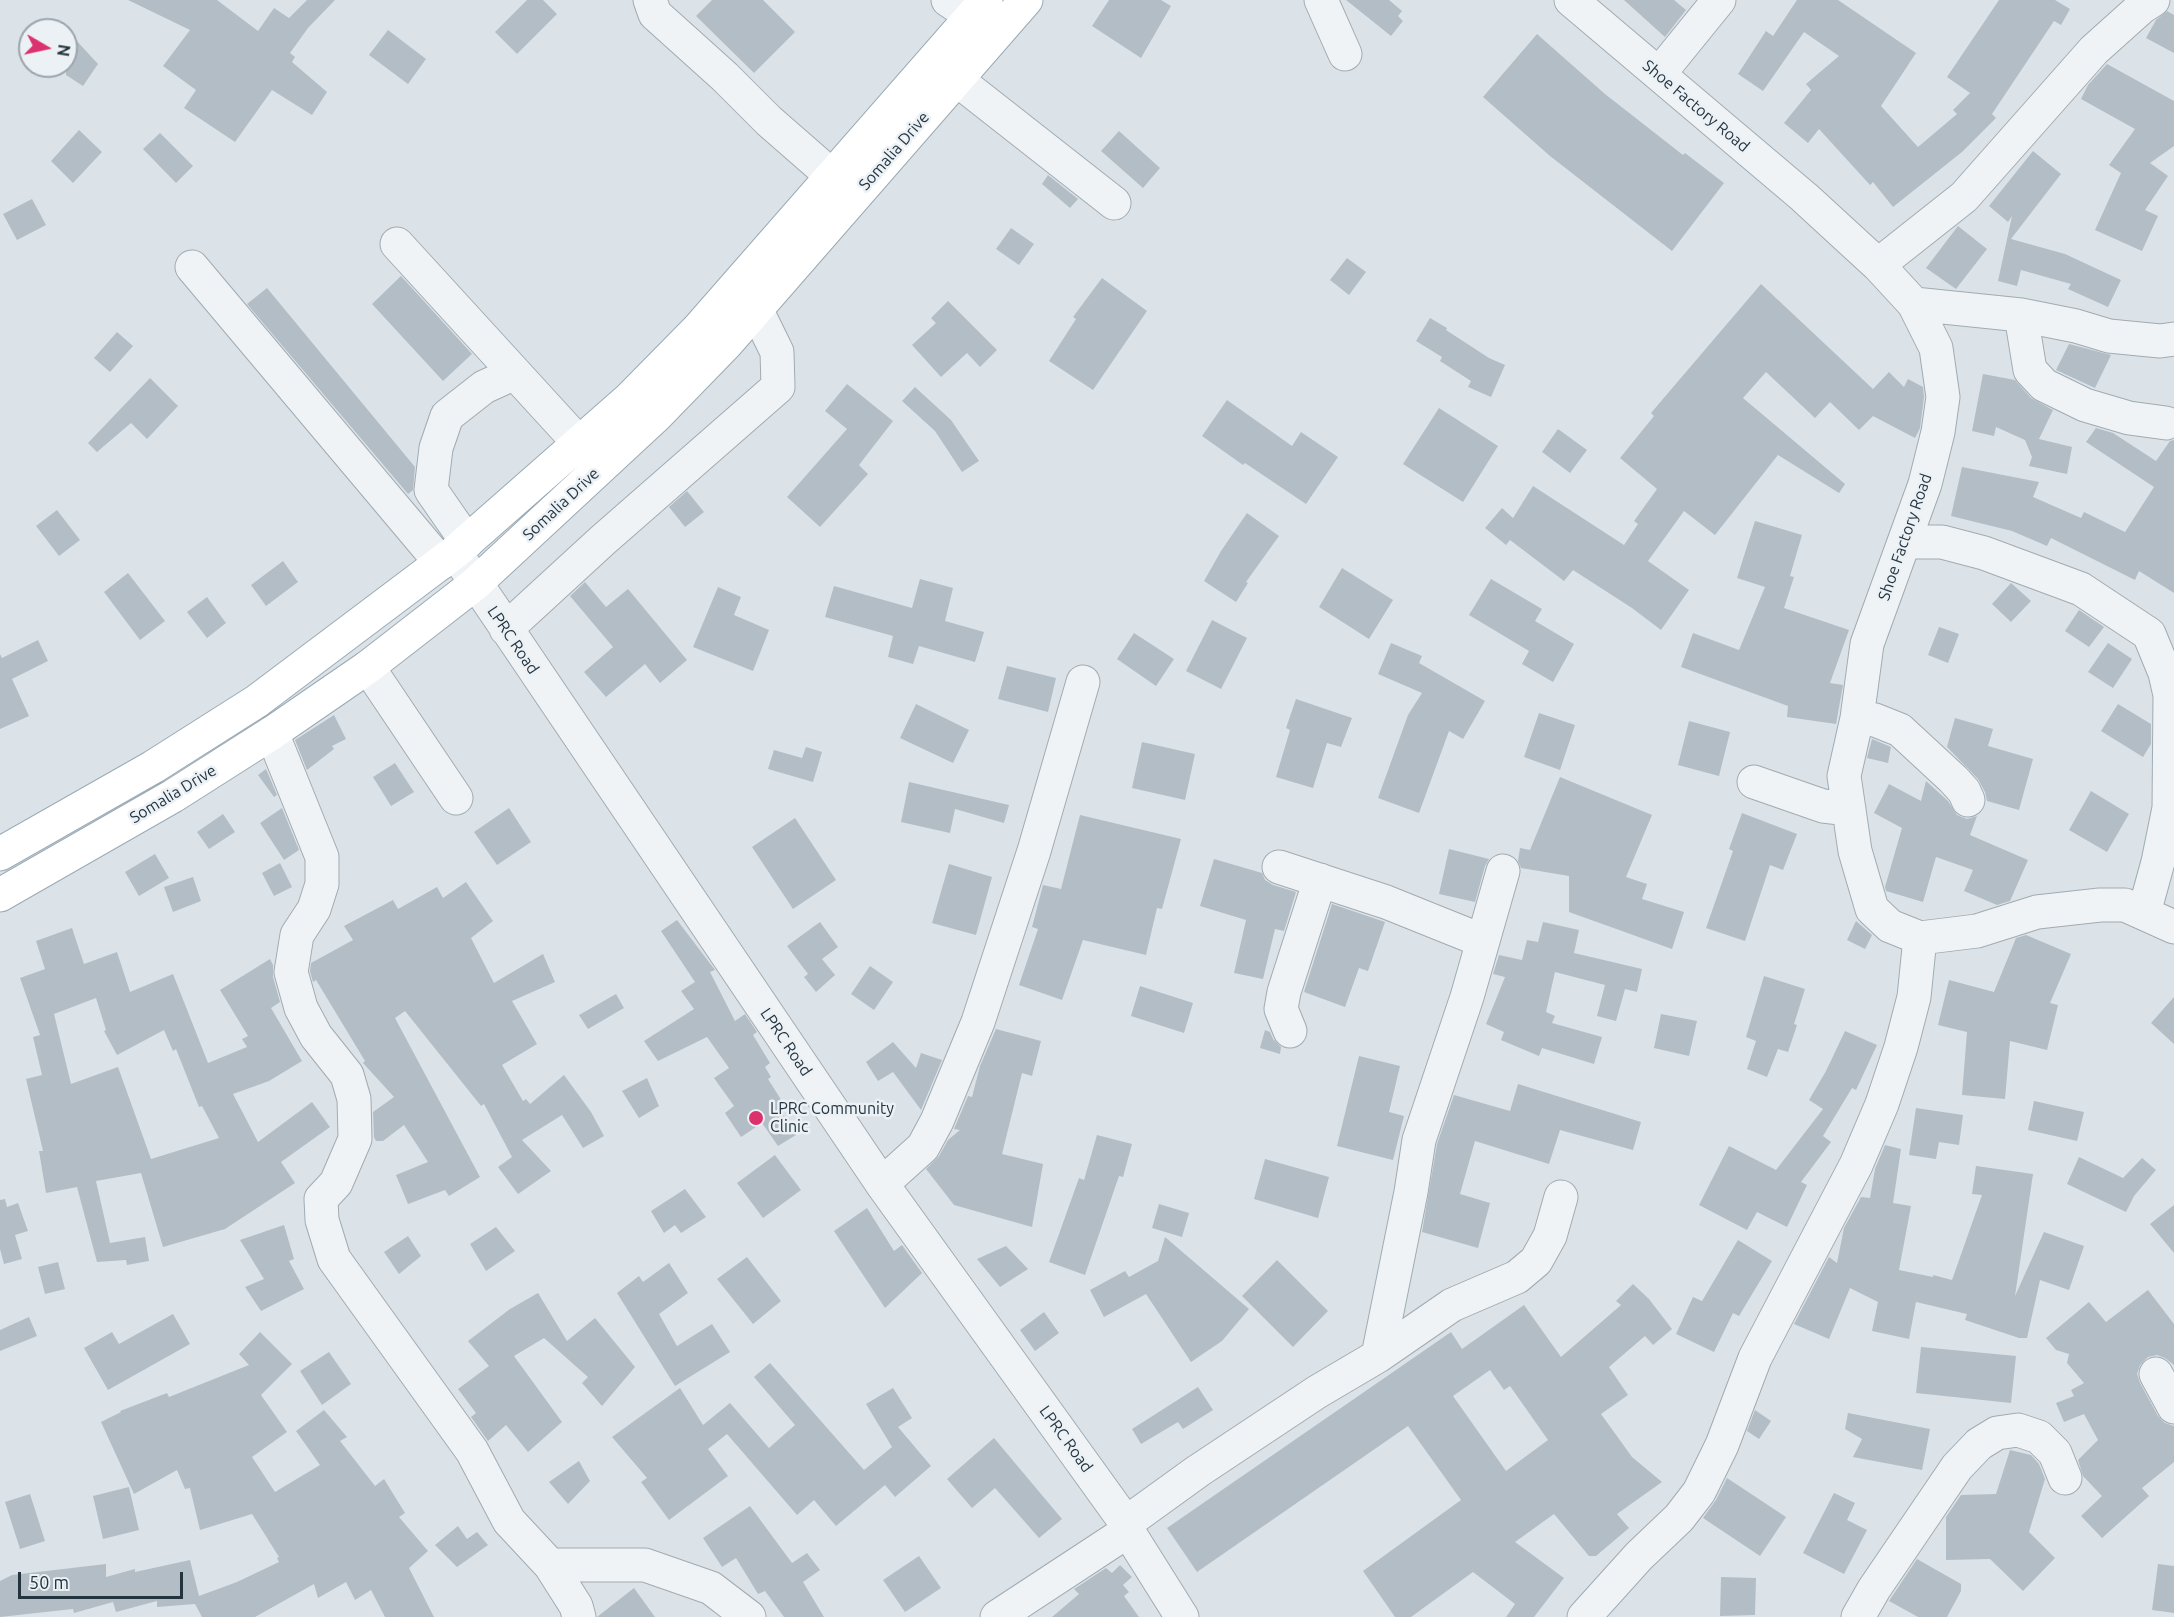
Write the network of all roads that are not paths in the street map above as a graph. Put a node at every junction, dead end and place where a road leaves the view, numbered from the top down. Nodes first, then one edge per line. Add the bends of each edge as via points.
1 (650, 0) edge
2 (1026, 0) edge
3 (1321, 0) edge
4 (1571, 0) edge
5 (1719, 0) edge
6 (2153, 0) edge
7 (969, 5) edge
8 (1346, 54) dead end
9 (1659, 74) junction
10 (956, 80) junction
11 (832, 176) junction
12 (1114, 204) dead end
13 (397, 244) dead end
14 (1878, 265) junction
15 (192, 267) dead end
16 (1914, 304) junction
17 (756, 309) junction
18 (2020, 315) junction
19 (2174, 339) edge
20 (515, 373) junction
21 (2166, 423) dead end
22 (579, 443) junction
23 (1905, 542) junction
24 (454, 552) junction
25 (476, 584) junction
26 (506, 629) junction
27 (368, 668) junction
28 (1083, 682) dead end
29 (1857, 718) junction
30 (272, 733) junction
31 (1754, 782) dead end
32 (456, 798) dead end
33 (1968, 800) dead end
34 (1849, 809) junction
35 (0, 853) edge
36 (1279, 867) dead end
37 (1503, 871) dead end
38 (1320, 880) junction
39 (0, 895) edge
40 (2144, 913) junction
41 (2174, 927) edge
42 (1920, 938) junction
43 (1483, 941) junction
44 (1290, 1031) dead end
45 (882, 1184) junction
46 (1561, 1197) dead end
47 (1378, 1356) junction
48 (2156, 1374) dead end
49 (2174, 1407) edge
50 (2065, 1478) dead end
51 (1127, 1527) junction
52 (550, 1565) junction
53 (579, 1617) edge
54 (749, 1617) edge
55 (997, 1617) edge
56 (1182, 1617) edge
57 (1584, 1617) edge
58 (1858, 1617) edge

1 - 11 street via 655,14
2 - 10 main road, Somalia Drive
3 - 8 street
4 - 9 street, Shoe Factory Road
5 - 9 street
6 - 14 street via 2094,50 1964,197
7 - 11 main road, Somalia Drive
9 - 14 street, Shoe Factory Road
10 - 12 street
10 - 17 main road, Somalia Drive
11 - 22 main road, Somalia Drive via 698,329
13 - 20 street
14 - 16 street, Shoe Factory Road
15 - 24 street
16 - 18 street
16 - 23 street, Shoe Factory Road via 1935,348 1943,397 1925,484
17 - 25 main road, Somalia Drive via 655,417
17 - 26 street via 777,352 778,387
18 - 19 street via 2109,336
18 - 21 street via 2030,370 2044,385 2085,405 2129,418
20 - 22 street
20 - 24 street via 484,387 447,416 436,448 431,490
22 - 24 main road, Somalia Drive
23 - 29 street, Shoe Factory Road via 1867,644
23 - 40 street via 1942,542 1984,553 2081,589 2149,634 2170,695 2169,808
24 - 25 street, LPRC Road
24 - 35 main road, Somalia Drive via 257,701 153,767
25 - 26 street, LPRC Road
25 - 27 main road, Somalia Drive
26 - 45 street, LPRC Road
27 - 30 main road, Somalia Drive
27 - 32 street
28 - 45 street via 1034,851 978,1022 938,1121 923,1147
29 - 33 street via 1900,730 1953,779
29 - 34 street, Shoe Factory Road via 1844,776
30 - 39 main road, Somalia Drive via 173,796
30 - 52 street via 322,857 322,884 314,909 297,935 291,972 301,1008 316,1036 347,1075 354,1099 355,1139 336,1182 321,1199 322,1220 334,1259 472,1451 509,1521
31 - 34 street via 1823,806
34 - 42 street, Shoe Factory Road via 1855,851 1872,909 1890,926
36 - 38 street
37 - 43 street
38 - 43 street
38 - 44 street via 1284,992 1281,1009
40 - 41 street, Shoe Factory Road
40 - 42 street, Shoe Factory Road via 2125,906 2100,904 2037,912 1977,931
42 - 57 street via 1914,998 1882,1104 1856,1165 1755,1358 1722,1445 1699,1492
43 - 47 street via 1419,1140
45 - 51 street, LPRC Road
46 - 47 street via 1550,1236 1536,1261 1517,1277 1452,1305
47 - 51 street via 1198,1471
48 - 49 street
50 - 58 street via 2055,1453 2039,1437 2018,1431 1997,1433 1979,1444 1957,1467
51 - 55 street
51 - 56 street, LPRC Road
52 - 53 street
52 - 54 street via 645,1565 711,1588

